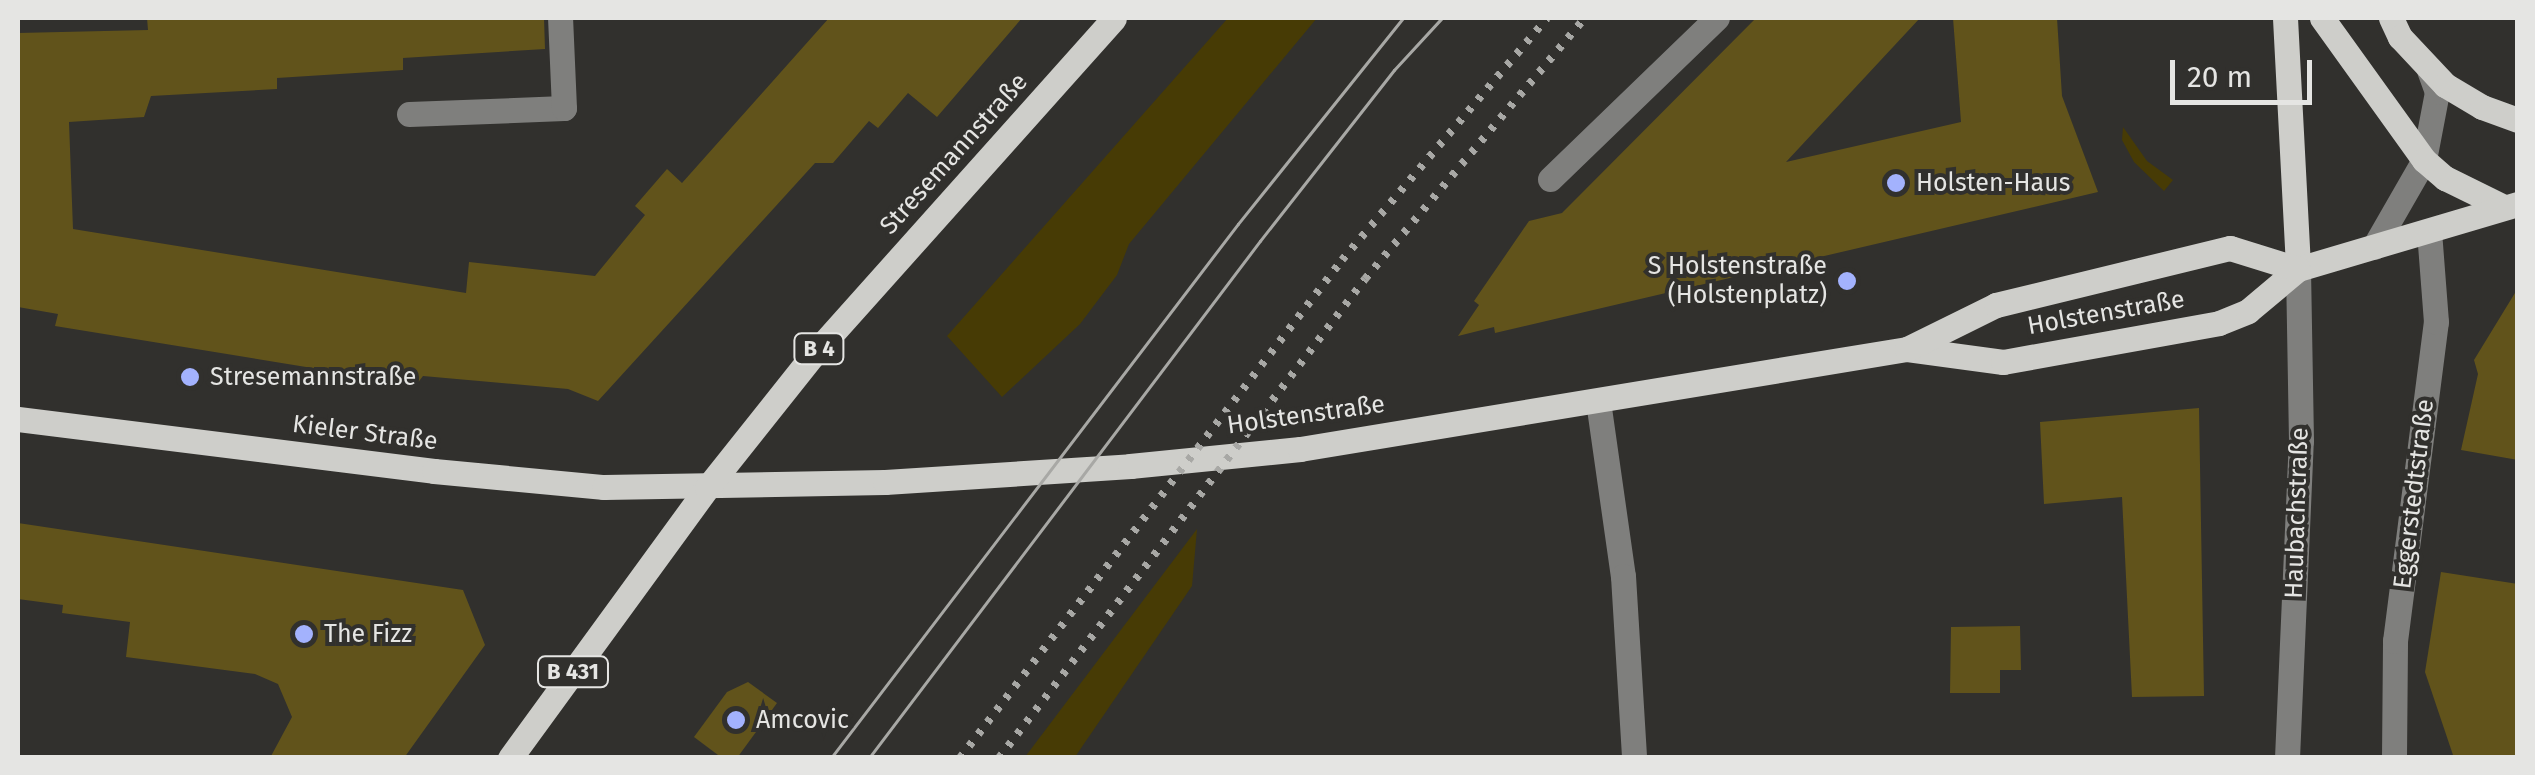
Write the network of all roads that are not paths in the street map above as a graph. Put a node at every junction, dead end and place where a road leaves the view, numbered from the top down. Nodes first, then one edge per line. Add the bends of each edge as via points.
1 (560, 18) edge
2 (1114, 18) edge
3 (1716, 18) edge
4 (2285, 18) edge
5 (2322, 18) edge
6 (2392, 18) edge
7 (2428, 70) junction
8 (409, 114) dead end
9 (2518, 120) edge
10 (2424, 160) junction
11 (1550, 179) dead end
12 (2511, 205) edge
13 (2429, 232) junction
14 (2374, 247) junction
15 (2298, 269) junction
16 (1907, 349) junction
17 (1598, 401) junction
18 (18, 419) edge
19 (707, 488) junction
20 (510, 758) edge
21 (1634, 758) edge
22 (2287, 758) edge
23 (2394, 758) edge

1 - 8 street via 564,108
2 - 19 main road, Stresemannstraße / B 4 via 812,356
3 - 11 street
4 - 15 main road
5 - 10 main road
6 - 7 main road
7 - 9 main road via 2462,96
7 - 10 street via 2437,92
10 - 12 main road via 2478,198
10 - 14 street
12 - 13 main road, Holstenstraße
13 - 14 main road, Holstenstraße
13 - 23 street, Eggerstedtstraße via 2436,322 2395,641
14 - 15 main road, Holstenstraße
15 - 16 main road, Holstenstraße via 2230,248 1996,304
15 - 16 main road, Holstenstraße via 2248,311 2219,323 2003,362
15 - 22 street, Haubachstraße via 2301,440
16 - 17 main road, Holstenstraße
17 - 19 main road, Holstenstraße via 1300,449 1130,466
17 - 21 street via 1622,576
18 - 19 main road, Kieler Straße via 533,482
19 - 20 main road, Stresemannstraße / B 431

